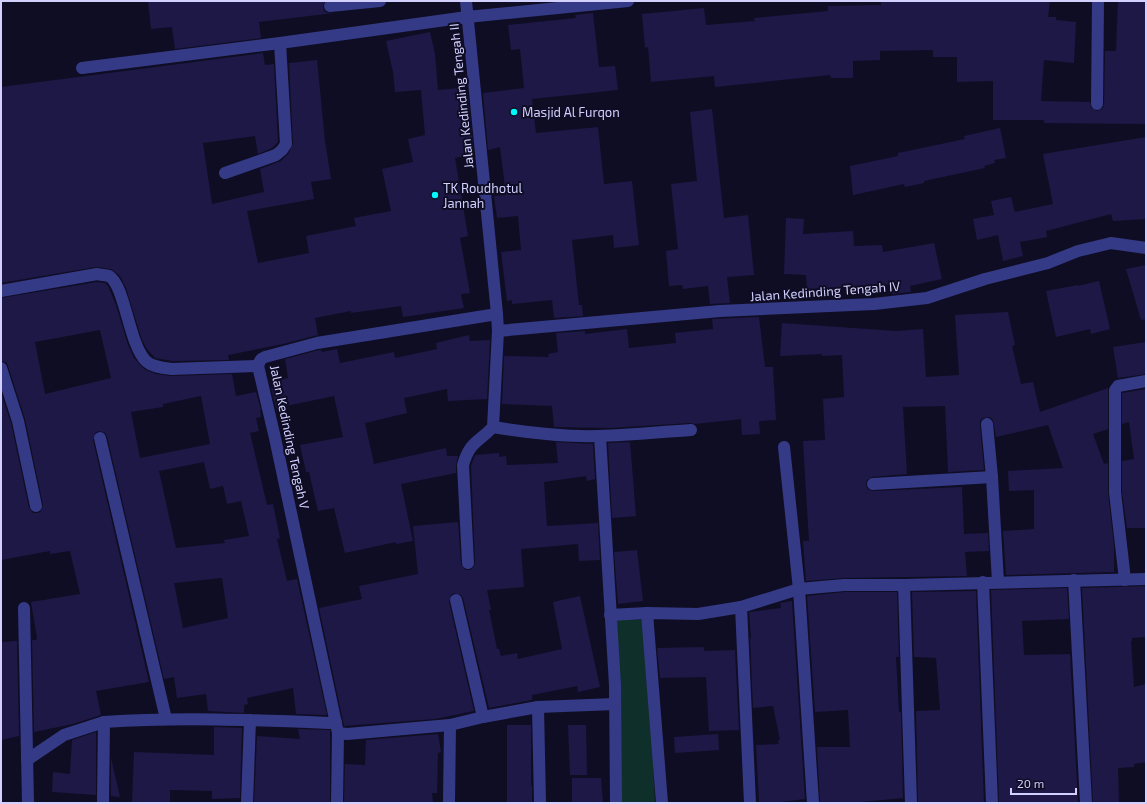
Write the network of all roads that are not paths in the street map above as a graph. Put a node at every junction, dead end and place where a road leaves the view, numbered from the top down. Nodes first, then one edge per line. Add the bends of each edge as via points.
1 (380, 1) edge
2 (466, 1) edge
3 (628, 1) edge
4 (1098, 1) edge
5 (330, 6) dead end
6 (467, 17) junction
7 (280, 43) junction
8 (82, 68) dead end
9 (1097, 104) dead end
10 (225, 173) dead end
11 (1146, 248) edge
12 (1, 291) edge
13 (497, 314) junction
14 (498, 332) junction
15 (258, 366) junction
16 (1, 368) edge
17 (1146, 381) edge
18 (987, 424) dead end
19 (493, 427) junction
20 (690, 430) dead end
21 (600, 436) junction
22 (100, 438) dead end
23 (784, 447) dead end
24 (992, 477) junction
25 (873, 484) dead end
26 (36, 506) dead end
27 (468, 563) dead end
28 (1146, 579) edge
29 (1074, 580) junction
30 (1125, 580) junction
31 (983, 582) junction
32 (998, 582) junction
33 (904, 585) junction
34 (798, 589) junction
35 (456, 600) dead end
36 (741, 607) junction
37 (24, 608) dead end
38 (647, 613) junction
39 (610, 615) junction
40 (615, 704) junction
41 (538, 707) junction
42 (483, 717) junction
43 (166, 719) junction
44 (250, 720) junction
45 (104, 722) junction
46 (450, 725) junction
47 (337, 728) junction
48 (27, 760) junction
49 (28, 803) edge
50 (103, 803) edge
51 (247, 803) edge
52 (337, 803) edge
53 (449, 803) edge
54 (540, 803) edge
55 (616, 803) edge
56 (662, 803) edge
57 (750, 803) edge
58 (813, 803) edge
59 (912, 803) edge
60 (992, 803) edge
61 (1086, 803) edge

1 - 5 street
2 - 6 street, Jalan Kedinding Tengah II
3 - 6 street
4 - 9 street
6 - 7 street
6 - 13 street, Jalan Kedinding Tengah II
7 - 8 street
7 - 10 street via 286,144 276,155
11 - 14 street, Jalan Kedinding Tengah IV via 1111,243 927,298 874,304 720,311
12 - 15 street via 97,274 109,276 117,285 138,348 146,361 172,369
13 - 14 street, Jalan Kedinding Tengah II
13 - 15 street, Jalan Kedinding Tengah V via 317,343 265,357
14 - 19 street, Jalan Kedinding Tengah II
15 - 47 street, Jalan Kedinding Tengah V via 276,438
16 - 26 street via 18,420
17 - 30 street via 1118,386 1116,390 1115,492
18 - 24 street
19 - 21 street via 530,434
19 - 27 street via 466,452 463,464
20 - 21 street
21 - 39 street
22 - 43 street
23 - 34 street
24 - 25 street
24 - 32 street
28 - 30 street
29 - 30 street
29 - 32 street
29 - 61 street
31 - 32 street
31 - 33 street
31 - 60 street
33 - 34 street via 844,585
33 - 59 street
34 - 36 street
34 - 58 street
35 - 42 street
36 - 38 street via 698,614
36 - 57 street
37 - 48 street
38 - 39 street
38 - 56 street
39 - 40 street
40 - 41 street
40 - 55 street
41 - 42 street
41 - 54 street
42 - 46 street
43 - 44 street
43 - 45 street
44 - 47 street via 329,723
44 - 51 street
45 - 48 street via 64,735
45 - 50 street
46 - 47 street via 347,734
46 - 53 street
47 - 52 street, Jalan Kedinding Tengah V
48 - 49 street

